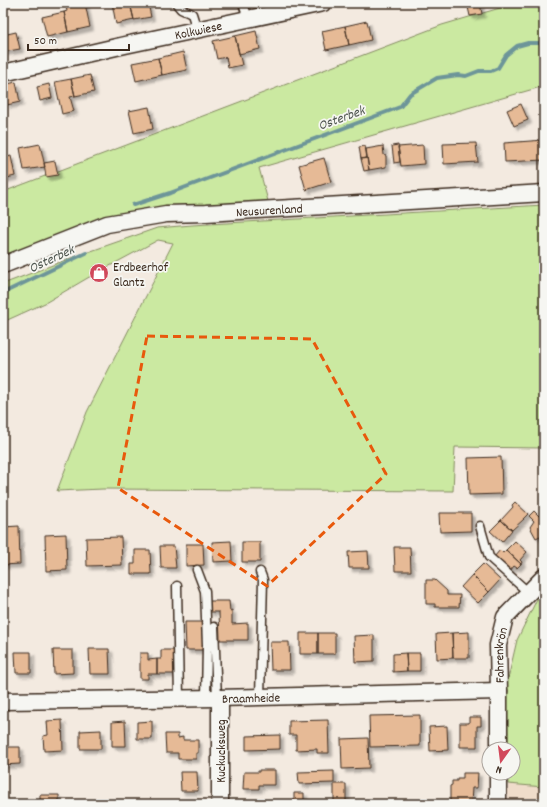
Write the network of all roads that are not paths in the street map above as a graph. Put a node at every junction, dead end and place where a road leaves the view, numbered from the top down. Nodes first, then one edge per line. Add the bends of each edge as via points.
1 (176, 3) edge
2 (243, 3) edge
3 (323, 3) edge
4 (248, 19) junction
5 (197, 30) junction
6 (3, 73) edge
7 (544, 193) edge
8 (3, 265) edge
9 (480, 526) dead end
10 (197, 570) dead end
11 (260, 572) dead end
12 (544, 577) edge
13 (178, 586) dead end
14 (528, 593) junction
15 (214, 627) dead end
16 (499, 691) junction
17 (260, 697) junction
18 (214, 698) junction
19 (179, 699) junction
20 (3, 701) edge
21 (499, 741) edge
22 (498, 781) edge
23 (220, 804) edge
24 (498, 804) edge

1 - 5 lane via 181,9 192,14
2 - 4 lane
3 - 4 street, Kolkwiese
4 - 5 street, Kolkwiese
5 - 6 street, Kolkwiese
7 - 8 street, Neusurenland via 166,214 107,224
9 - 14 lane via 489,557
10 - 18 lane via 205,591 207,645
11 - 17 lane via 263,580
12 - 14 street, Fahrenkrön
13 - 19 lane
14 - 16 street, Fahrenkrön via 505,617 498,645
15 - 18 lane
16 - 17 street, Braamheide
16 - 21 street, Fahrenkrön
17 - 18 street, Braamheide
18 - 19 street, Braamheide
18 - 23 street, Kuckucksweg
19 - 20 street, Braamheide
22 - 24 street

